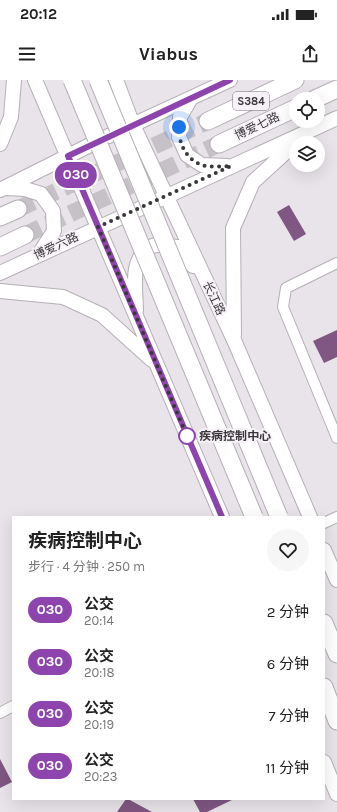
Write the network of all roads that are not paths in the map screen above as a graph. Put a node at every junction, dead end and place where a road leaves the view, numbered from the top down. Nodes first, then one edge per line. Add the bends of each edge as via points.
1 (14, 80) edge
2 (36, 80) edge
3 (72, 80) edge
4 (98, 80) edge
5 (116, 80) edge
6 (230, 80) edge
7 (295, 80) edge
8 (337, 88) edge
9 (325, 94) edge
10 (191, 98) junction
11 (289, 111) edge
12 (337, 118) edge
13 (208, 121) tunnel mouth
14 (133, 125) junction
15 (309, 131) junction
16 (0, 144) edge
17 (219, 144) tunnel mouth
18 (68, 156) junction
19 (231, 166) junction
20 (2, 189) edge
21 (166, 196) junction
22 (18, 209) tunnel mouth
23 (0, 217) edge
24 (98, 227) junction
25 (25, 235) tunnel mouth
26 (0, 247) edge
27 (39, 254) junction
28 (337, 263) edge
29 (0, 273) edge
30 (0, 292) edge
31 (212, 294) junction
32 (136, 319) junction
33 (234, 340) junction
34 (155, 363) junction
35 (337, 438) edge
36 (222, 516) edge
37 (254, 516) edge
38 (279, 516) edge
39 (310, 516) edge
40 (337, 517) edge
41 (325, 523) edge
42 (325, 552) edge
43 (337, 580) edge
44 (325, 625) edge
45 (337, 654) edge
46 (325, 690) edge
47 (12, 707) edge
48 (0, 713) edge
49 (337, 720) edge
50 (325, 764) edge
51 (337, 794) edge

1 - 16 main road via 11,117
2 - 18 main road
3 - 37 highway, bridge
4 - 38 highway, 长江路, bridge
5 - 14 main road, 长江路
6 - 10 main road
7 - 13 highway, S384
8 - 9 highway
10 - 14 main road
10 - 19 main road via 180,117 179,137 187,155 202,165
11 - 17 highway, 博爱七路 / S384
12 - 15 main road
14 - 18 main road
14 - 21 main road, 长江路
15 - 19 main road
15 - 33 main road via 254,182 233,228
18 - 20 main road
18 - 24 main road
19 - 21 main road
20 - 27 main road via 25,189 41,194 53,211 54,231
21 - 24 main road, 博爱六路
21 - 31 main road, 长江路
22 - 23 highway
24 - 27 main road, 博爱六路
24 - 32 main road
25 - 26 highway, 博爱六路
27 - 29 main road, 博爱六路
28 - 35 street via 286,288 283,307
30 - 34 main road via 63,298 102,315
31 - 32 main road via 178,246 150,248 138,260 135,277
31 - 33 main road, 长江路
32 - 34 main road
33 - 39 main road, 长江路
34 - 36 main road
40 - 41 street
42 - 43 main road
44 - 45 highway
46 - 49 highway
47 - 48 street
50 - 51 main road

